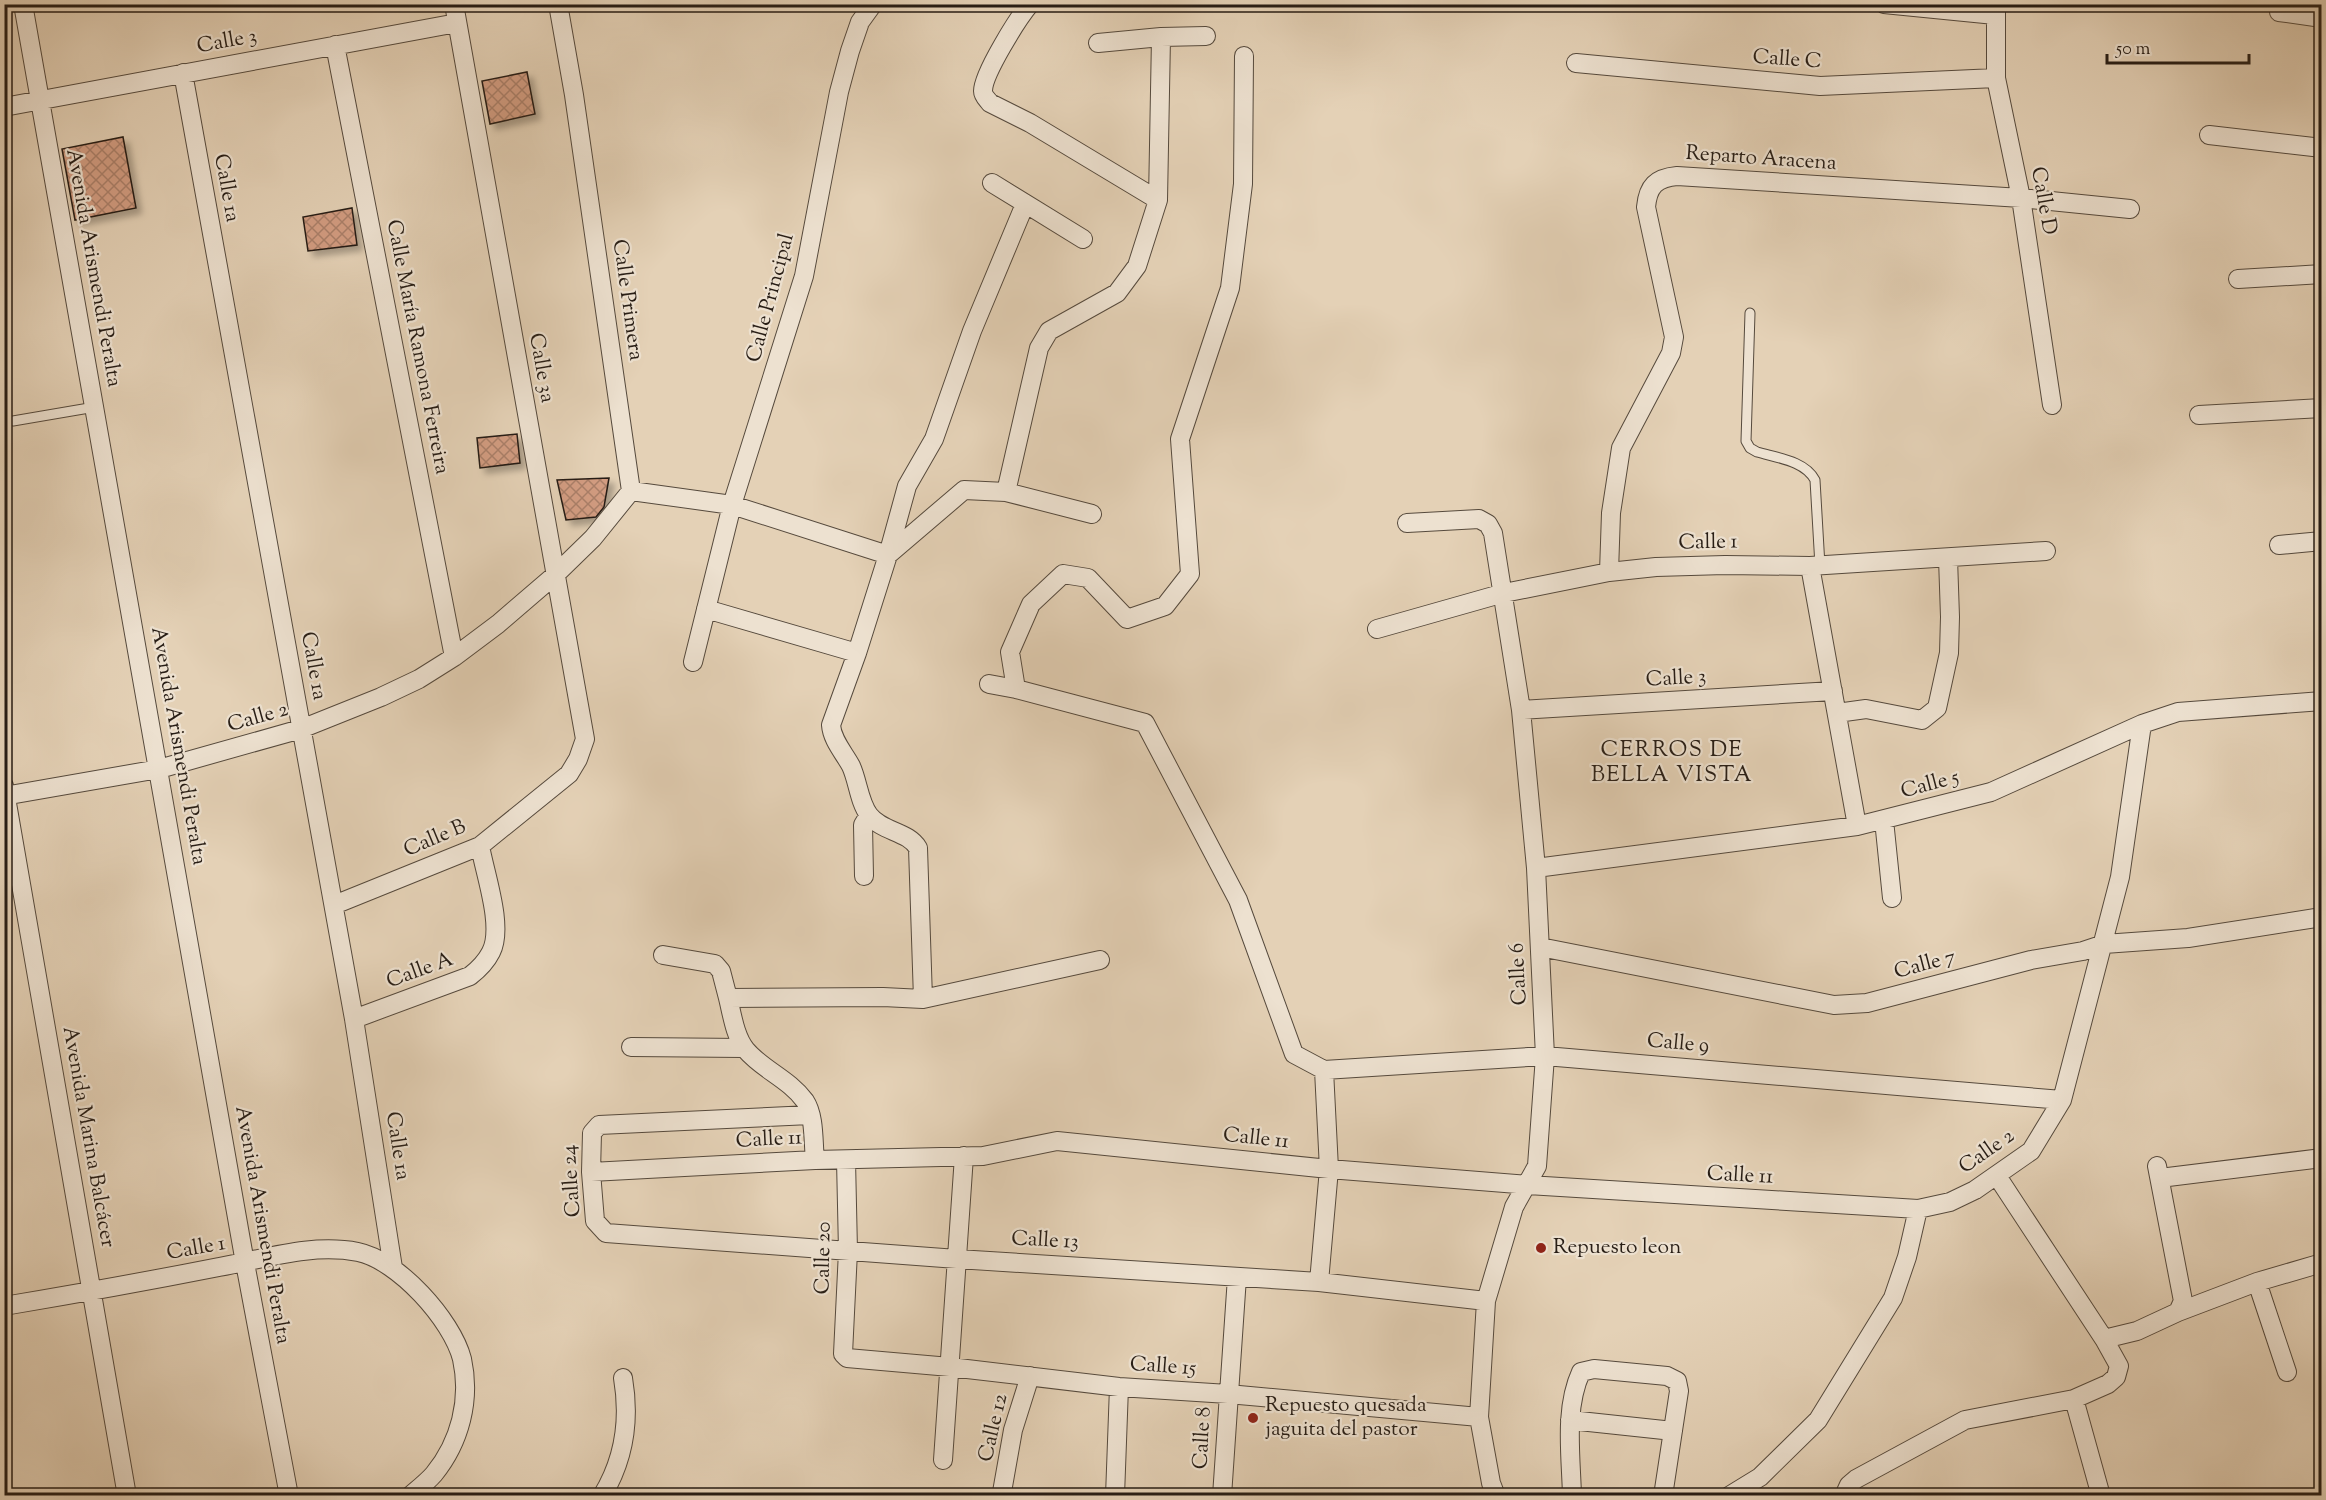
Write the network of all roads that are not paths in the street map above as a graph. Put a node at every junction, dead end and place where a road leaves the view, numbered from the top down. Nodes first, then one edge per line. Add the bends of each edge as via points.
1 (23, 4) edge
2 (558, 4) edge
3 (873, 4) edge
4 (1030, 4) edge
5 (1884, 4) edge
6 (1996, 10) edge
7 (2279, 12) dead end
8 (455, 14) edge
9 (2322, 18) edge
10 (1206, 36) dead end
11 (1161, 37) junction
12 (1098, 43) dead end
13 (335, 45) junction
14 (1244, 56) dead end
15 (1576, 63) dead end
16 (183, 74) junction
17 (1996, 78) junction
18 (40, 100) junction
19 (4, 107) edge
20 (2209, 135) dead end
21 (2322, 148) edge
22 (992, 183) dead end
23 (2021, 198) junction
24 (1158, 200) junction
25 (1025, 204) junction
26 (2130, 209) dead end
27 (1083, 239) dead end
28 (2322, 274) edge
29 (2238, 279) dead end
30 (1750, 313) dead end
31 (2052, 405) dead end
32 (95, 407) junction
33 (2322, 408) edge
34 (2199, 415) dead end
35 (13, 421) dead end
36 (631, 491) junction
37 (1006, 492) junction
38 (732, 505) junction
39 (1092, 514) dead end
40 (1407, 523) dead end
41 (2322, 541) edge
42 (2279, 545) dead end
43 (2046, 551) dead end
44 (888, 555) junction
45 (1948, 558) junction
46 (1815, 566) junction
47 (1609, 572) junction
48 (555, 575) junction
49 (1504, 593) junction
50 (706, 609) junction
51 (1377, 629) dead end
52 (857, 653) junction
53 (454, 657) junction
54 (693, 662) dead end
55 (988, 684) dead end
56 (1016, 689) junction
57 (1833, 691) junction
58 (2322, 701) edge
59 (1521, 710) junction
60 (1837, 713) junction
61 (2142, 724) junction
62 (301, 729) junction
63 (585, 739) joint
64 (159, 769) junction
65 (5, 792) edge
66 (869, 815) junction
67 (1884, 820) junction
68 (1857, 826) junction
69 (480, 846) junction
70 (1536, 868) junction
71 (864, 876) dead end
72 (1893, 898) dead end
73 (334, 905) junction
74 (2322, 917) edge
75 (2104, 944) junction
76 (1540, 947) junction
77 (663, 955) dead end
78 (1100, 960) dead end
79 (728, 998) junction
80 (923, 999) junction
81 (354, 1019) junction
82 (631, 1047) dead end
83 (744, 1048) junction
84 (1545, 1056) junction
85 (1324, 1070) junction
86 (2062, 1100) junction
87 (810, 1115) junction
88 (964, 1156) junction
89 (2322, 1158) edge
90 (815, 1160) junction
91 (846, 1160) junction
92 (1329, 1169) junction
93 (591, 1172) junction
94 (1997, 1176) junction
95 (1528, 1185) junction
96 (1918, 1209) junction
97 (603, 1231) joint
98 (848, 1251) junction
99 (957, 1259) junction
100 (244, 1263) junction
101 (2322, 1263) edge
102 (393, 1268) junction
103 (1237, 1276) junction
104 (1319, 1282) junction
105 (2257, 1282) junction
106 (92, 1291) junction
107 (1486, 1301) junction
108 (4, 1306) edge
109 (2178, 1312) junction
110 (2104, 1340) junction
111 (845, 1356) joint
112 (950, 1367) junction
113 (2287, 1372) dead end
114 (1030, 1376) junction
115 (623, 1378) dead end
116 (1119, 1387) junction
117 (1228, 1394) junction
118 (2074, 1399) junction
119 (1479, 1417) junction
120 (1570, 1420) junction
121 (1673, 1431) junction
122 (943, 1460) dead end
123 (1002, 1492) dead end
124 (127, 1496) edge
125 (289, 1496) edge
126 (410, 1496) edge
127 (602, 1496) edge
128 (1115, 1496) edge
129 (1222, 1496) edge
130 (1496, 1496) edge
131 (1572, 1496) edge
132 (1663, 1496) edge
133 (1729, 1496) edge
134 (1844, 1496) edge
135 (2101, 1496) edge

1 - 18 street, Avenida Arismendi Peralta
2 - 36 street, Calle Primera
3 - 38 street, Calle Principal via 849,51 804,276
4 - 24 street via 997,53 983,90 985,98
5 - 6 street
6 - 17 street, Calle D
7 - 9 street
8 - 13 street, Calle 3
8 - 48 street, Calle 3a
10 - 11 street
11 - 12 street
11 - 24 street
13 - 16 street, Calle 3
13 - 53 street, Calle María Ramona Ferreira
14 - 56 street via 1243,184 1230,288 1180,439 1190,574 1165,606 1127,619 1088,578 1063,574 1031,604 1010,652
15 - 17 street, Calle C via 1820,86
16 - 18 street, Calle 3
16 - 62 street, Calle 1a
17 - 23 street, Calle D
18 - 19 street, Calle 3
18 - 32 street, Avenida Arismendi Peralta
20 - 21 street
22 - 25 street
23 - 26 street, Reparto Aracena
23 - 31 street, Calle D
23 - 47 street, Reparto Aracena via 1677,176 1653,184 1646,207 1674,337 1671,353 1621,448 1611,513
24 - 37 street via 1137,266 1128,280 1117,293 1049,332 1039,348
25 - 27 street
25 - 44 street via 972,331 934,439 907,486
28 - 29 street
30 - 46 lane via 1746,441 1757,452 1804,466 1811,472 1815,480
32 - 35 lane
32 - 64 street, Avenida Arismendi Peralta
33 - 34 street
36 - 38 street
36 - 48 street via 593,538
37 - 39 street
37 - 44 street via 963,490
38 - 44 street
38 - 50 street, Calle Principal
40 - 49 street, Calle 6 via 1479,519 1488,524
41 - 42 street
43 - 45 street, Calle 1
44 - 52 street
45 - 46 street, Calle 1
45 - 60 street via 1949,653 1936,708 1922,720 1866,709
46 - 47 street, Calle 1 via 1725,564
46 - 57 street
47 - 49 street, Calle 1
48 - 53 street, Calle 2
48 - 63 street, Calle 3a
49 - 51 street, Calle 1
49 - 59 street, Calle 6
50 - 52 street
50 - 54 street, Calle Principal
52 - 66 street via 831,732 852,767
53 - 62 street, Calle 2 via 381,697
55 - 56 street
56 - 85 street via 1145,723 1238,900 1294,1054
57 - 59 street, Calle 3
57 - 60 street
58 - 61 street, Calle 5 via 2178,712
59 - 70 street, Calle 6
60 - 68 street
61 - 67 street, Calle 5 via 1991,792
61 - 75 street, Calle 2 via 2120,877
62 - 64 street, Calle 2
62 - 73 street, Calle 1a
63 - 69 street, Calle B via 569,774
64 - 65 street, Calle 2
64 - 100 street, Avenida Arismendi Peralta
65 - 106 street, Avenida Marina Balcácer
66 - 71 street via 863,825
66 - 80 street via 890,831 915,842 918,848
67 - 68 street, Calle 5
67 - 72 street
68 - 70 street, Calle 5
69 - 73 street, Calle B
69 - 81 street, Calle A via 496,932 492,951 482,967 470,976
70 - 76 street, Calle 6
73 - 81 street, Calle 1a
74 - 75 street, Calle 7 via 2188,938
75 - 76 street, Calle 7 via 1867,1003 1834,1005
75 - 86 street, Calle 2
76 - 84 street, Calle 6
77 - 79 street via 715,964 721,971
78 - 80 street
79 - 80 street
79 - 83 street
81 - 102 street, Calle 1a
82 - 83 street
83 - 87 street via 790,1085 806,1103
84 - 85 street, Calle 9
84 - 86 street, Calle 9
84 - 95 street, Calle 6 via 1537,1166
85 - 92 street
86 - 94 street, Calle 2 via 2031,1151
87 - 90 street
87 - 93 street, Calle 24 via 599,1125 592,1133
88 - 91 street, Calle 11
88 - 92 street, Calle 11 via 983,1156 1057,1141
88 - 99 street
89 - 109 street via 2158,1172 2183,1301
90 - 91 street, Calle 11
90 - 93 street, Calle 11
91 - 98 street, Calle 20
92 - 95 street, Calle 11
92 - 104 street
93 - 97 street, Calle 24 via 595,1221
94 - 96 street, Calle 2 via 1950,1202
94 - 110 street
95 - 96 street, Calle 11
95 - 107 street, Calle 6 via 1514,1207
96 - 133 street via 1893,1298 1818,1420 1760,1477
97 - 98 street, Calle 13
98 - 99 street, Calle 13
98 - 111 street, Calle 20
99 - 103 street, Calle 13
99 - 112 street
100 - 102 street, Calle 1 via 332,1248 361,1253
100 - 106 street, Calle 1
100 - 125 street, Avenida Arismendi Peralta
101 - 105 street
102 - 126 street, Calle 1 via 446,1325 461,1357 465,1379 466,1402 455,1439 434,1474
103 - 104 street, Calle 13
103 - 117 street, Calle 8
104 - 107 street, Calle 13
105 - 109 street
105 - 113 street
106 - 108 street, Calle 1
106 - 124 street, Avenida Marina Balcácer
107 - 119 street, Calle 6
109 - 110 street via 2137,1331
110 - 118 street via 2119,1366 2116,1377
111 - 112 street, Calle 15
112 - 114 street, Calle 15
112 - 122 street
114 - 116 street, Calle 15
114 - 123 street, Calle 12 via 1013,1430
115 - 127 street via 627,1402 622,1448 612,1480
116 - 117 street, Calle 15
116 - 128 street
117 - 119 street, Calle 15
117 - 129 street, Calle 8
118 - 134 street via 1965,1420 1856,1479
118 - 135 street
119 - 130 street, Calle 6
120 - 121 street
120 - 121 street via 1581,1372 1594,1369 1667,1376 1677,1381 1679,1391
120 - 131 street
121 - 132 street

